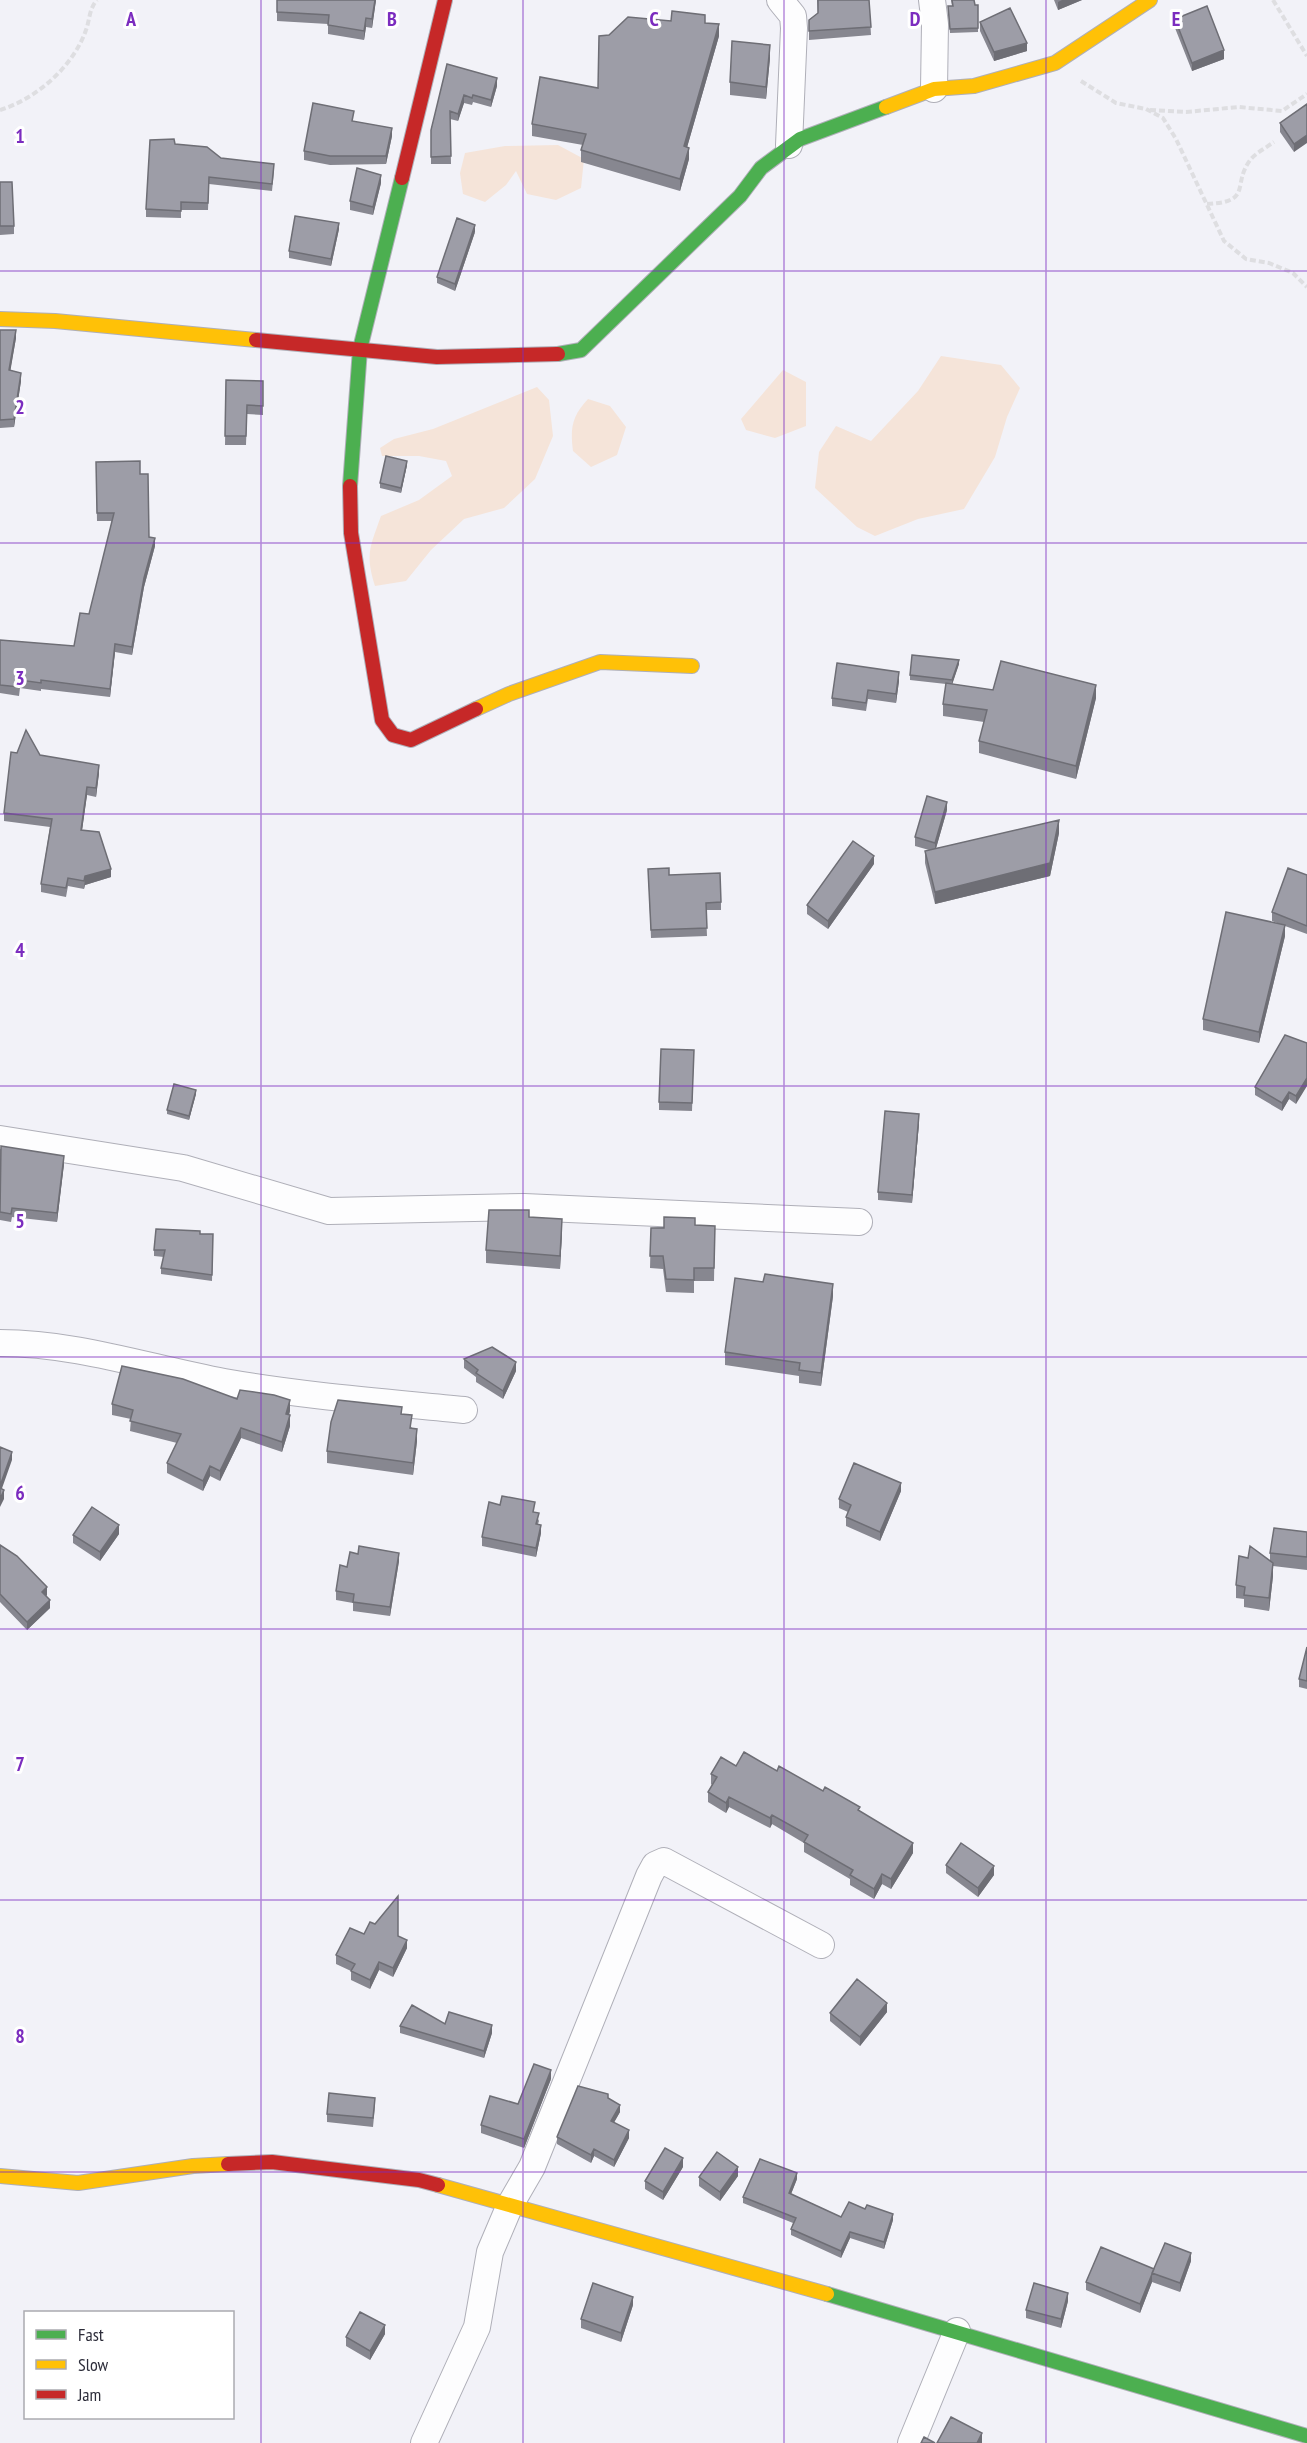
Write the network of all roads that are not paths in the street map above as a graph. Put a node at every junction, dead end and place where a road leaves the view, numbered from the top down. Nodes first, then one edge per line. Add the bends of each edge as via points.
1 (445, 0) edge
2 (780, 0) edge
3 (932, 0) edge
4 (1150, 0) edge
5 (934, 89) junction
6 (789, 146) junction
7 (0, 319) edge
8 (360, 349) junction
9 (692, 666) dead end
10 (0, 1139) edge
11 (859, 1222) dead end
12 (0, 1343) edge
13 (465, 1410) dead end
14 (821, 1945) dead end
15 (0, 2176) edge
16 (510, 2205) junction
17 (957, 2331) junction
18 (1307, 2436) edge
19 (424, 2443) edge
20 (911, 2443) edge

1 - 8 street
2 - 6 street via 793,16 794,28
3 - 5 street
4 - 5 street via 1055,63 974,86
5 - 6 street via 820,130
6 - 8 street via 761,168 740,196 581,350 554,356 437,357
7 - 8 street
8 - 9 street via 350,480 351,533 382,720 393,735 411,740 509,694 600,662
10 - 11 street via 183,1167 329,1211 524,1207
12 - 13 street via 78,1348 275,1391
14 - 16 street via 664,1860 656,1865 532,2167
15 - 16 street via 78,2183 193,2166 272,2162 419,2180
16 - 17 street
16 - 19 street via 490,2252 477,2327
17 - 18 street
17 - 20 street

